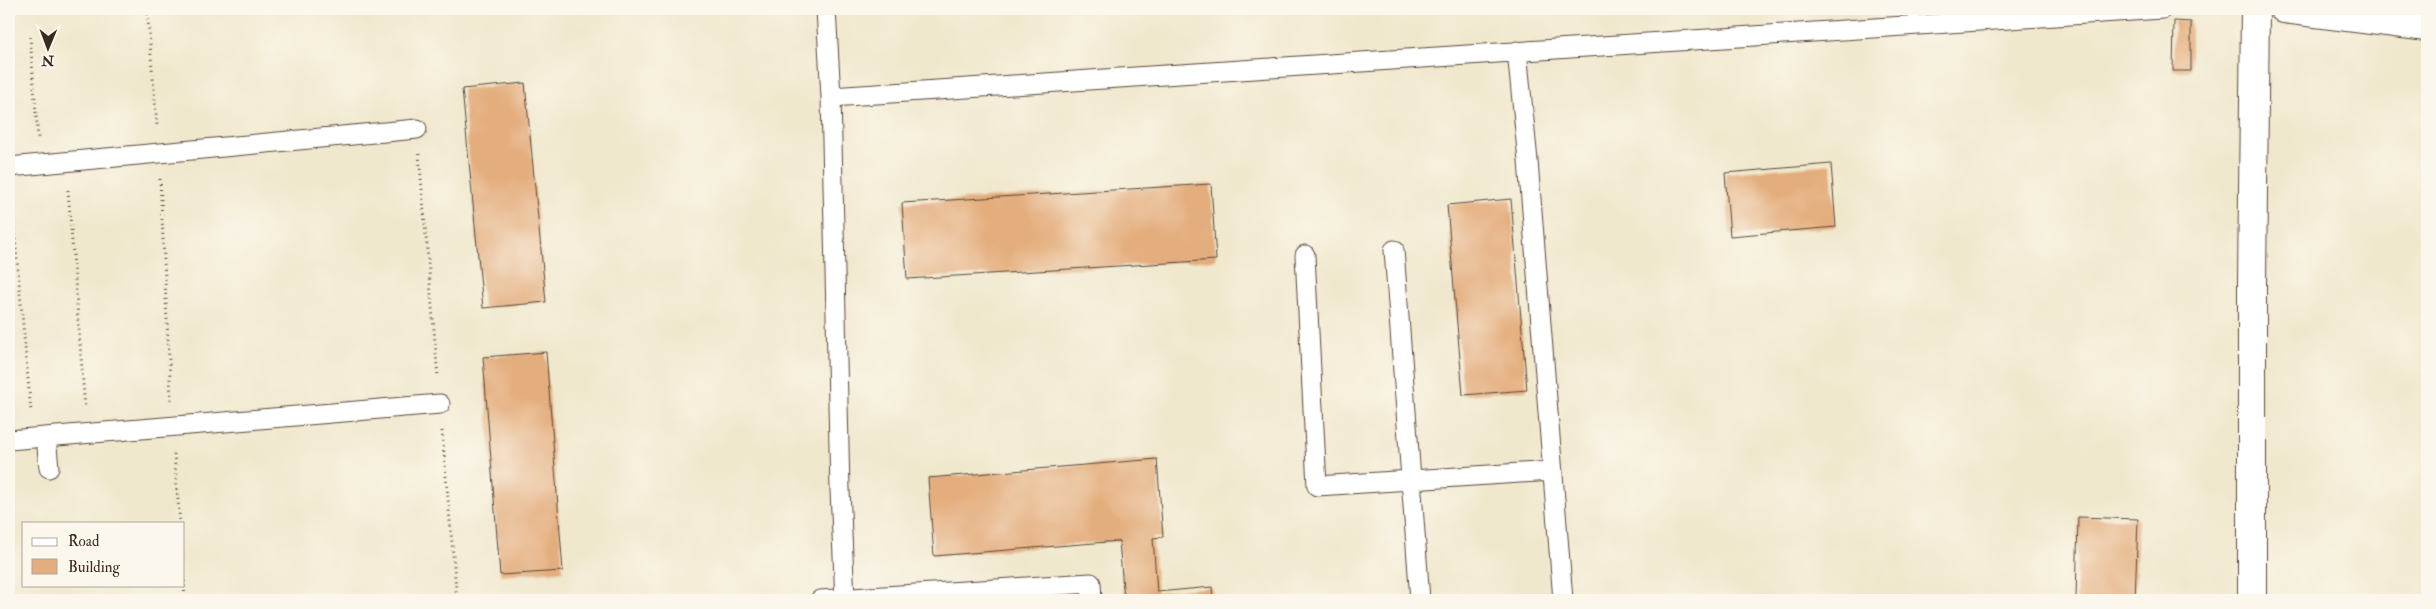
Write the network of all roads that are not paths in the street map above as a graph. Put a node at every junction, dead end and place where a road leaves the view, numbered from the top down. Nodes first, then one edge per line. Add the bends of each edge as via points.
1 (826, 9) edge
2 (2162, 9) edge
3 (2256, 9) edge
4 (2284, 9) edge
5 (2427, 27) edge
6 (1517, 51) junction
7 (831, 97) junction
8 (417, 129) road end
9 (9, 167) edge
10 (1394, 250) dead end
11 (1304, 255) dead end
12 (440, 404) road end
13 (40, 437) junction
14 (9, 440) edge
15 (49, 468) dead end
16 (1553, 471) junction
17 (1411, 480) junction
18 (845, 599) edge
19 (820, 600) edge
20 (1092, 600) edge
21 (1420, 600) edge
22 (1563, 600) edge
23 (2252, 600) edge

1 - 7 lane
2 - 6 lane
3 - 23 street
4 - 5 street
6 - 7 lane
6 - 16 lane
7 - 18 lane
8 - 9 lane
10 - 17 lane
11 - 17 lane via 1316,486
12 - 13 lane
13 - 14 lane
13 - 15 lane
16 - 17 lane
16 - 22 lane
17 - 21 lane
18 - 19 lane
18 - 20 lane via 1091,583

